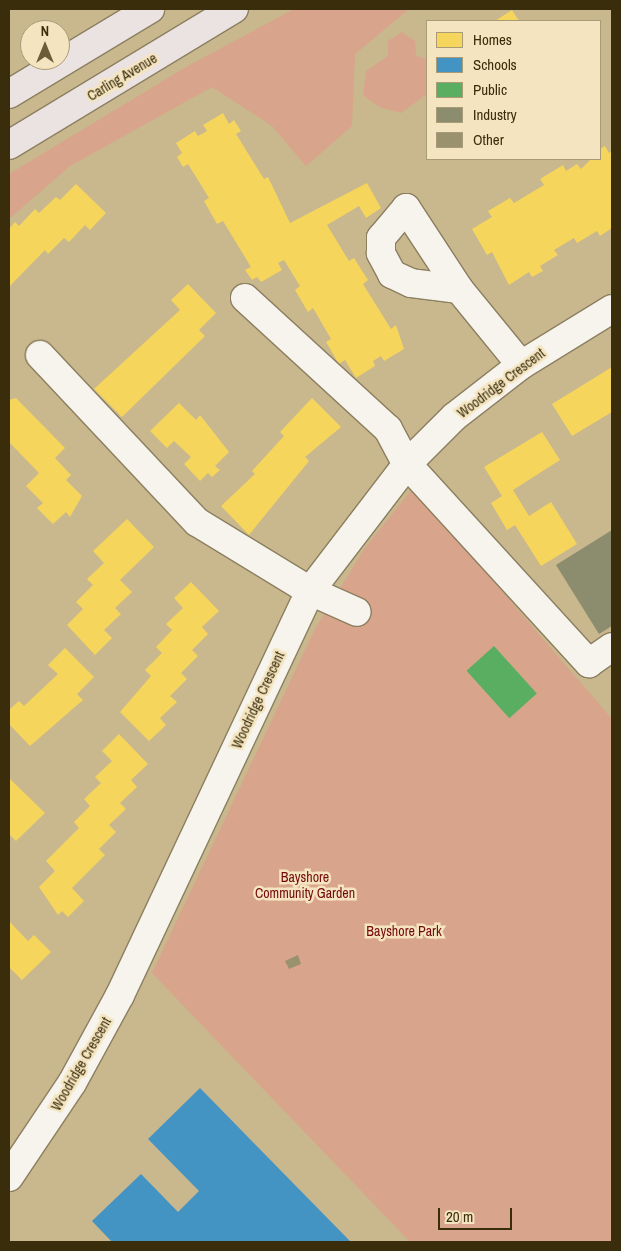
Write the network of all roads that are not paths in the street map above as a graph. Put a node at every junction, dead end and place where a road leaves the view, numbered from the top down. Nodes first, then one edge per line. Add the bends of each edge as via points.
1 (150, 9) edge
2 (234, 9) edge
3 (9, 94) edge
4 (9, 145) edge
5 (459, 289) dead end
6 (245, 298) dead end
7 (612, 309) edge
8 (40, 355) dead end
9 (520, 364) junction
10 (407, 464) junction
11 (310, 591) junction
12 (357, 612) dead end
13 (612, 647) edge
14 (9, 1177) edge

1 - 3 main road
2 - 4 main road, Carling Avenue
5 - 9 street
6 - 10 street via 388,429
7 - 9 street, Woodridge Crescent
8 - 11 street via 197,522
9 - 10 street, Woodridge Crescent via 454,417
10 - 11 street, Woodridge Crescent
10 - 13 street via 589,662
11 - 12 street
11 - 14 street, Woodridge Crescent via 120,995 72,1083

